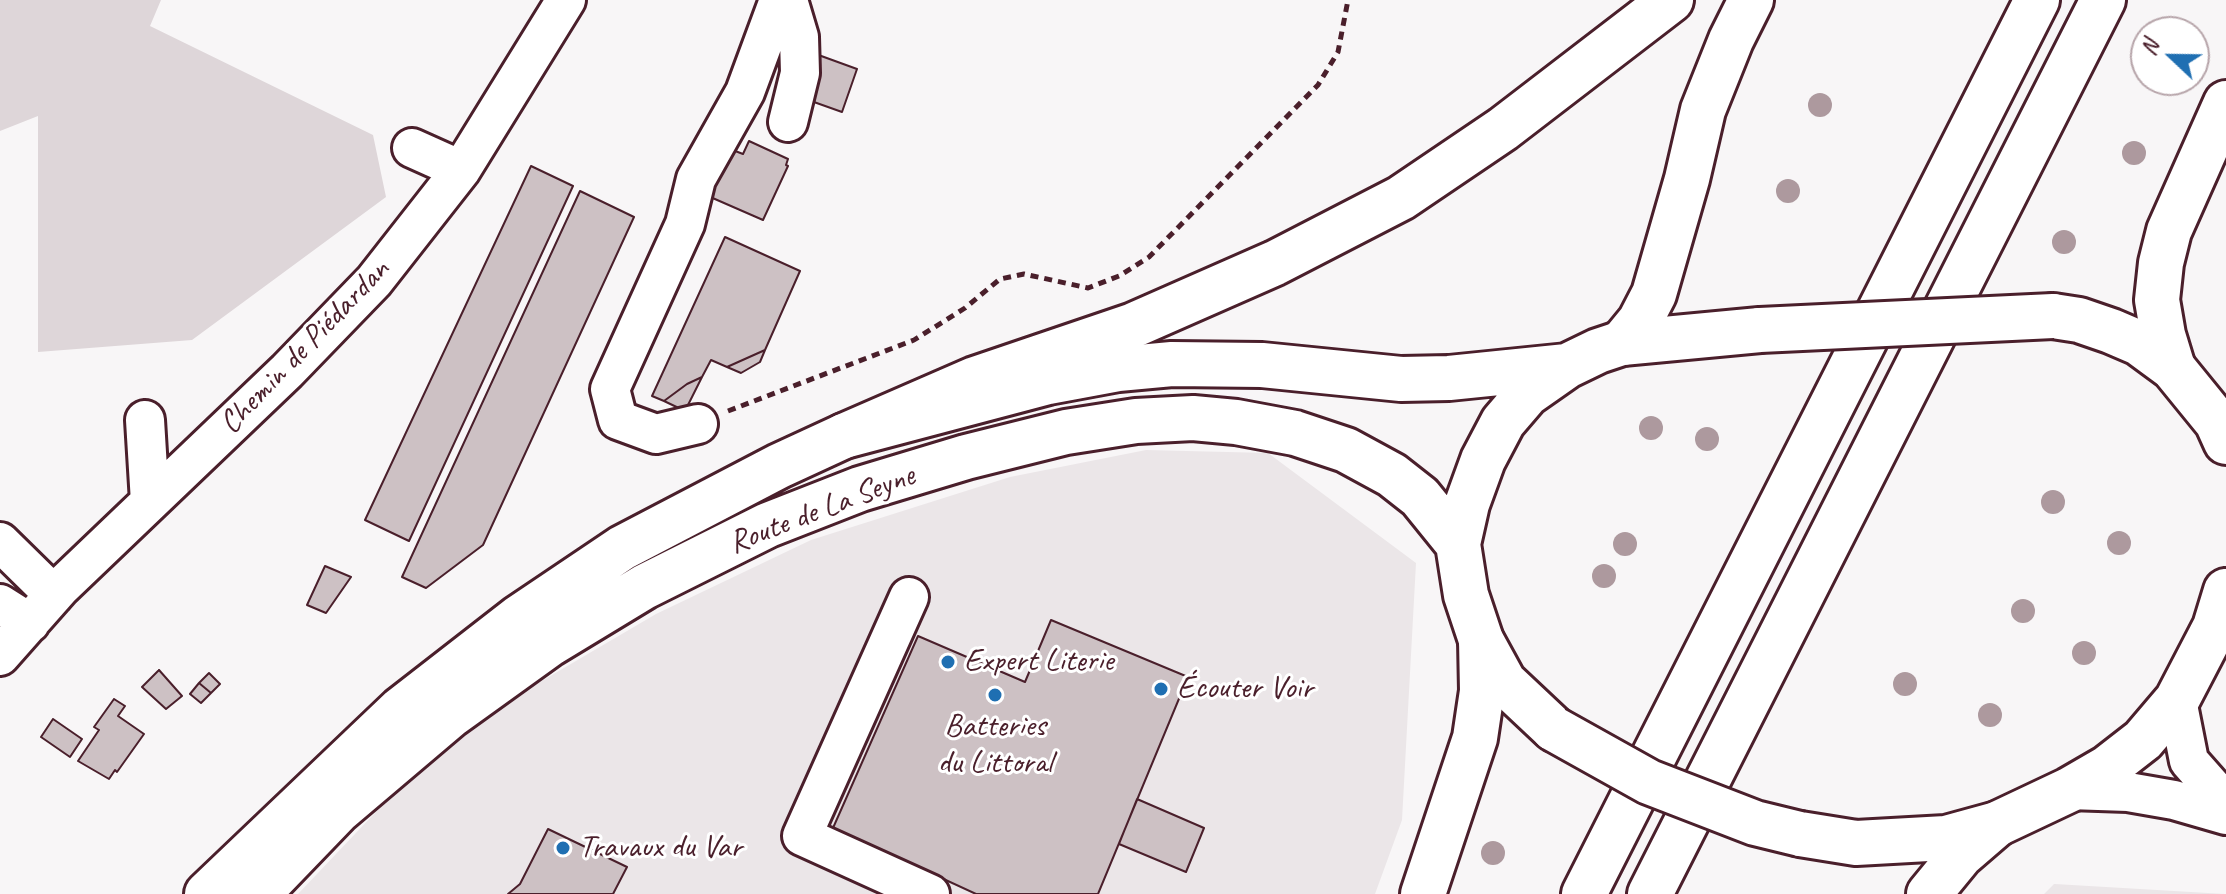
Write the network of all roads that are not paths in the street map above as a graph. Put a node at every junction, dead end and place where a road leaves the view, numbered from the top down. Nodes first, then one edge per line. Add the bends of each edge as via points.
1 (566, 0) edge
2 (779, 0) edge
3 (788, 0) edge
4 (1671, 0) edge
5 (1751, 0) edge
6 (2037, 0) edge
7 (2103, 0) edge
8 (2226, 103) edge
9 (788, 122) dead end
10 (412, 148) dead end
11 (461, 170) junction
12 (1622, 343) junction
13 (1567, 366) junction
14 (2198, 386) edge
15 (145, 420) dead end
16 (698, 424) road end
17 (844, 436) junction
18 (2226, 442) edge
19 (150, 502) junction
20 (0, 542) edge
21 (1458, 544) junction
22 (2226, 591) edge
23 (909, 597) dead end
24 (28, 607) edge
25 (1481, 640) junction
26 (0, 656) edge
27 (2177, 700) junction
28 (2069, 790) junction
29 (2226, 803) edge
30 (2226, 815) edge
31 (1997, 824) junction
32 (207, 894) edge
33 (258, 894) edge
34 (930, 894) edge
35 (1423, 894) edge
36 (1584, 894) edge
37 (1650, 894) edge
38 (1929, 894) edge

1 - 11 street, Chemin de Piédardan
2 - 16 street via 745,92 696,179 685,224 610,389 618,420 656,434
3 - 9 street via 799,37 800,73
4 - 17 main road via 1503,129 1401,198 1275,263 1134,325 975,379
5 - 12 main road via 1703,110 1654,294
6 - 36 main road
7 - 37 main road
8 - 14 main road via 2169,231 2157,300 2163,335
10 - 11 street
11 - 19 street, Chemin de Piédardan via 374,281
12 - 13 main road
12 - 14 main road, bridge via 1760,330 2053,316 2139,343
13 - 17 main road via 1401,379 1262,365 1118,369
13 - 21 main road via 1527,394 1503,422 1483,460
14 - 18 main road
15 - 19 street
17 - 32 main road, Route de La Seyne via 622,548 518,618 401,709
19 - 24 street, Chemin de Piédardan
20 - 24 street
21 - 25 main road via 1466,595
21 - 33 main road, Route de La Seyne via 1420,497 1392,475 1346,450 1236,422 1136,421 966,457 860,489 768,525 644,587 550,644 450,716 338,811
22 - 27 main road via 2215,627
23 - 34 street via 802,836
24 - 26 street, Chemin de Piédardan
25 - 31 main road, bridge via 1504,682 1554,729 1649,782 1755,823 1856,843 1946,838
25 - 35 main road via 1482,691 1475,738
27 - 28 main road via 2143,740
27 - 29 street via 2189,761
28 - 30 street via 2128,792
28 - 31 main road
31 - 38 main road via 1961,855

